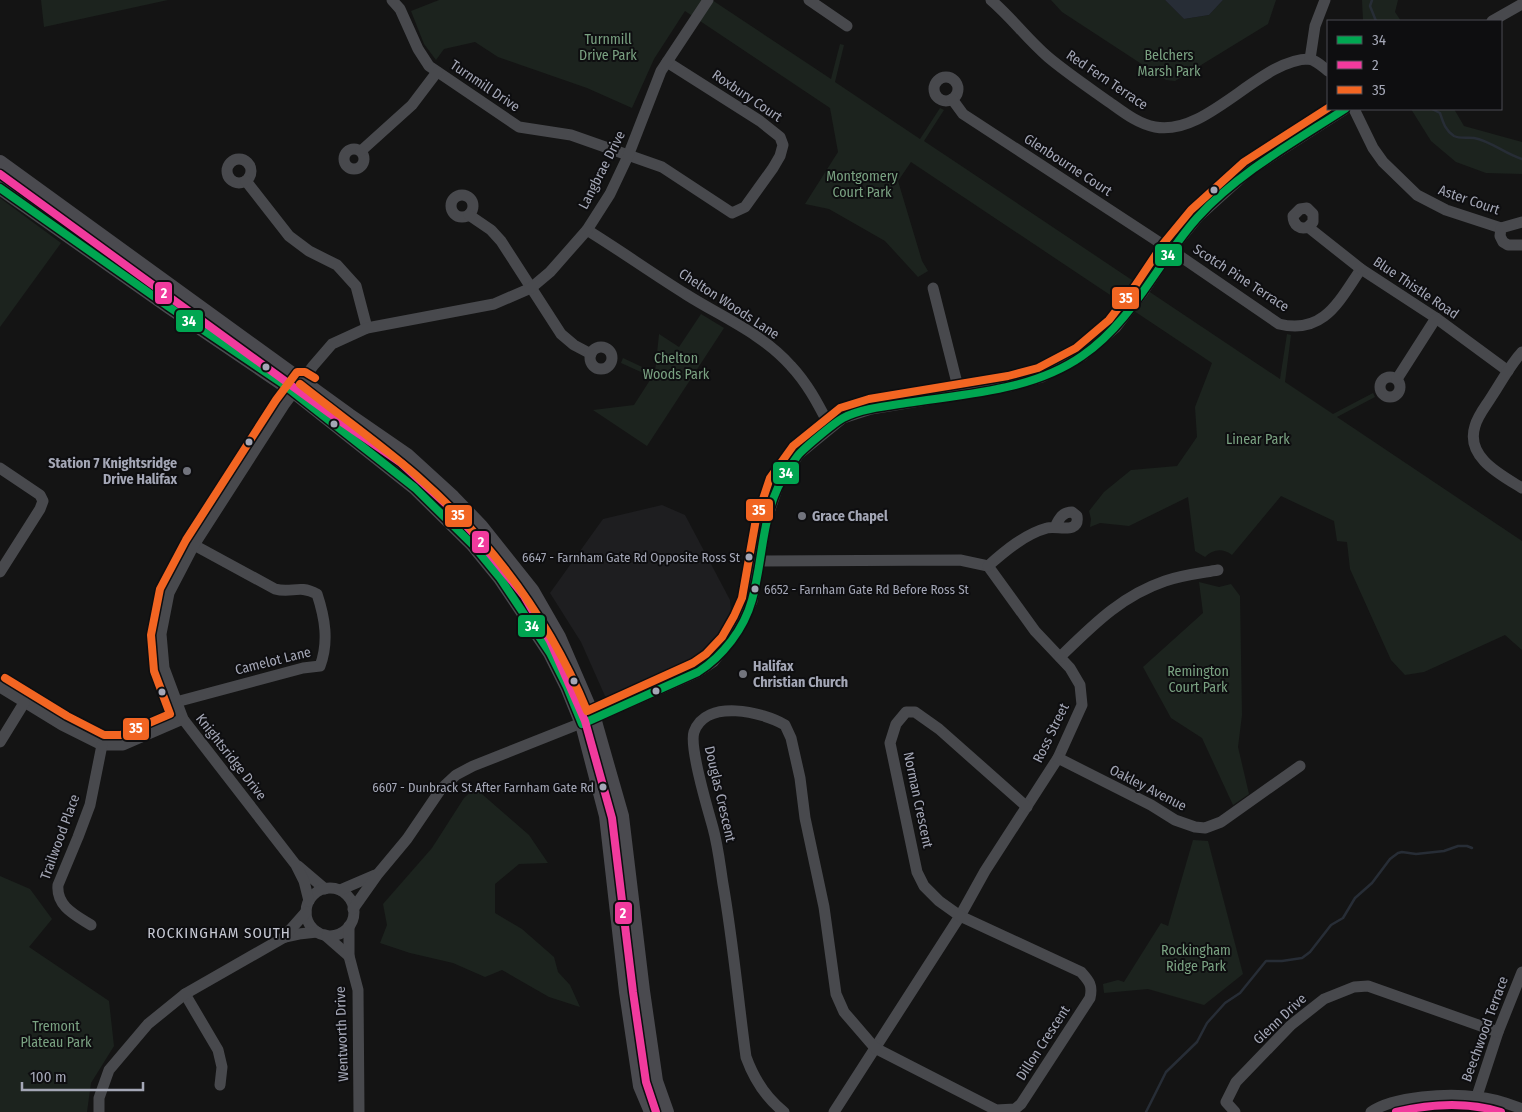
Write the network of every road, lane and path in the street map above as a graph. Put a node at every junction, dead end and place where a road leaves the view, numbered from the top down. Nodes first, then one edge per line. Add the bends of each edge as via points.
1 (392, 0) edge
2 (708, 0) edge
3 (809, 0) edge
4 (991, 0) edge
5 (1325, 0) edge
6 (1522, 4) edge
7 (1494, 20) edge
8 (847, 26) dead end
9 (1310, 59) junction
10 (667, 62) junction
11 (1327, 70) edge
12 (437, 72) junction
13 (952, 99) dead end
14 (1343, 110) edge
15 (1354, 110) edge
16 (361, 151) dead end
17 (628, 156) junction
18 (0, 162) edge
19 (246, 181) dead end
20 (0, 188) edge
21 (469, 214) dead end
22 (1522, 222) edge
23 (1308, 228) dead end
24 (1501, 228) junction
25 (587, 230) junction
26 (1522, 245) edge
27 (1171, 250) junction
28 (1361, 270) junction
29 (531, 288) junction
30 (932, 288) dead end
31 (1436, 318) junction
32 (367, 328) junction
33 (1522, 352) edge
34 (591, 354) dead end
35 (1508, 371) junction
36 (1397, 379) dead end
37 (298, 386) junction
38 (960, 395) junction
39 (830, 427) junction
40 (0, 468) edge
41 (1522, 488) edge
42 (1055, 527) dead end
43 (194, 545) junction
44 (760, 561) junction
45 (988, 566) junction
46 (1218, 570) dead end
47 (0, 572) edge
48 (1060, 657) junction
49 (0, 687) edge
50 (176, 702) junction
51 (24, 703) junction
52 (183, 719) junction
53 (588, 721) junction
54 (0, 742) edge
55 (102, 745) junction
56 (1058, 758) junction
57 (1300, 766) dead end
58 (1027, 807) junction
59 (296, 865) junction
60 (377, 875) junction
61 (325, 888) junction
62 (340, 890) junction
63 (307, 906) junction
64 (353, 909) junction
65 (960, 916) junction
66 (91, 926) dead end
67 (349, 926) junction
68 (321, 933) junction
69 (283, 938) junction
70 (349, 956) junction
71 (1522, 972) edge
72 (185, 994) junction
73 (1498, 1032) junction
74 (875, 1048) junction
75 (220, 1085) dead end
76 (1477, 1096) junction
77 (1522, 1108) edge
78 (98, 1112) edge
79 (359, 1112) edge
80 (651, 1112) edge
81 (667, 1112) edge
82 (784, 1112) edge
83 (834, 1112) edge
84 (1235, 1112) edge
85 (1371, 1112) edge

1 - 12 street, Turnmill Drive via 400,9 423,58
2 - 10 street, Langbrae Drive
3 - 8 street
4 - 9 street, Red Fern Terrace via 1067,72 1132,118 1156,128 1174,128 1191,122 1271,72
5 - 9 street via 1315,26
6 - 7 street
9 - 11 street
10 - 17 street, Langbrae Drive
10 - 17 street, Roxbury Court via 775,132 783,145 780,156 745,208 732,213 662,168
12 - 16 street via 412,105
12 - 17 street, Turnmill Drive via 519,127 571,135
13 - 27 street, Glenbourne Court via 963,114
14 - 27 street via 1250,170 1198,217
15 - 24 street, Aster Court via 1383,162 1417,195 1446,210
17 - 25 street, Langbrae Drive via 610,194
18 - 37 main road
19 - 32 street via 289,236 337,265 356,286
20 - 37 main road via 169,307
21 - 29 street via 501,241
22 - 24 street, Aster Court
23 - 28 street, Blue Thistle Road
24 - 26 street, Aster Court via 1503,242
25 - 29 street, Langbrae Drive via 550,272
25 - 39 street, Chelton Woods Lane via 765,343 791,366 813,395
27 - 28 street, Scotch Pine Terrace via 1279,324 1291,326 1313,324 1327,314
27 - 38 street via 1116,327 1082,356 1042,378
28 - 31 street, Blue Thistle Road
29 - 32 street, Langbrae Drive via 494,304
29 - 34 street via 561,334
30 - 38 street
31 - 35 street, Blue Thistle Road
31 - 36 street
32 - 37 street, Langbrae Drive via 332,344
33 - 35 street
35 - 41 street via 1480,415 1474,427 1473,440 1484,462
37 - 43 street, Knightsridge Drive
37 - 53 main road via 415,488 472,545 500,578 550,653 570,694
37 - 53 main road via 407,455 481,526 536,598 559,637
38 - 39 street via 871,409 843,418
39 - 44 street via 799,454 779,483 766,521
40 - 47 street via 40,495 43,501
42 - 45 street via 1037,532 1010,547
43 - 50 street, Knightsridge Drive via 169,593 161,634 164,668
43 - 50 street, Camelot Lane via 275,589 300,588 317,594 325,624 326,651 320,666
44 - 45 street via 960,560
44 - 53 street via 752,601 743,621 713,662 698,672
45 - 48 street, Ross Street via 1035,631
46 - 48 street via 1167,580 1144,589 1117,605
48 - 56 street, Ross Street via 1080,685 1082,704
49 - 51 street
50 - 52 street, Knightsridge Drive
51 - 54 street
51 - 55 street
52 - 55 street via 122,745
52 - 59 street, Knightsridge Drive
53 - 60 street via 456,775 441,789 407,839
53 - 80 main road via 606,816 640,1086
53 - 81 main road via 622,816 656,1081
55 - 66 street, Trailwood Place via 90,804 57,891 68,911
56 - 57 street, Oakley Avenue via 1175,820 1205,828 1221,822
56 - 58 street, Ross Street
58 - 65 street, Ross Street
58 - 65 street, Norman Crescent via 939,729 914,712 906,712 896,724 890,743 917,872 924,886
59 - 61 street, Knightsridge Drive
59 - 63 street, Knightsridge Drive via 304,881
60 - 62 street
60 - 64 street
61 - 62 street
61 - 63 street
62 - 64 street via 351,901
63 - 68 street via 309,923
63 - 69 street
64 - 67 street
65 - 74 street, Ross Street
65 - 74 street, Dillon Crescent via 1080,972 1089,981 1092,989 1090,998 1015,1109 996,1110
67 - 68 street via 338,934
67 - 70 street, Wentworth Drive
68 - 69 street
68 - 70 street
69 - 72 street
70 - 79 street, Wentworth Drive via 358,990
71 - 73 street, Beechwood Terrace
72 - 75 street via 218,1050 222,1067
72 - 78 street via 148,1024 108,1070 98,1098
73 - 76 street, Beechwood Terrace
73 - 84 street, Glenn Drive via 1368,986 1354,987 1324,998 1290,1025 1236,1082 1226,1102
74 - 82 street, Douglas Crescent via 844,1012 836,994 824,906 800,778 786,725 763,715 721,711 709,715 698,724 693,742 728,907 746,1057 764,1093
74 - 83 street, Ross Street
76 - 77 street
76 - 85 street via 1403,1099 1379,1106

